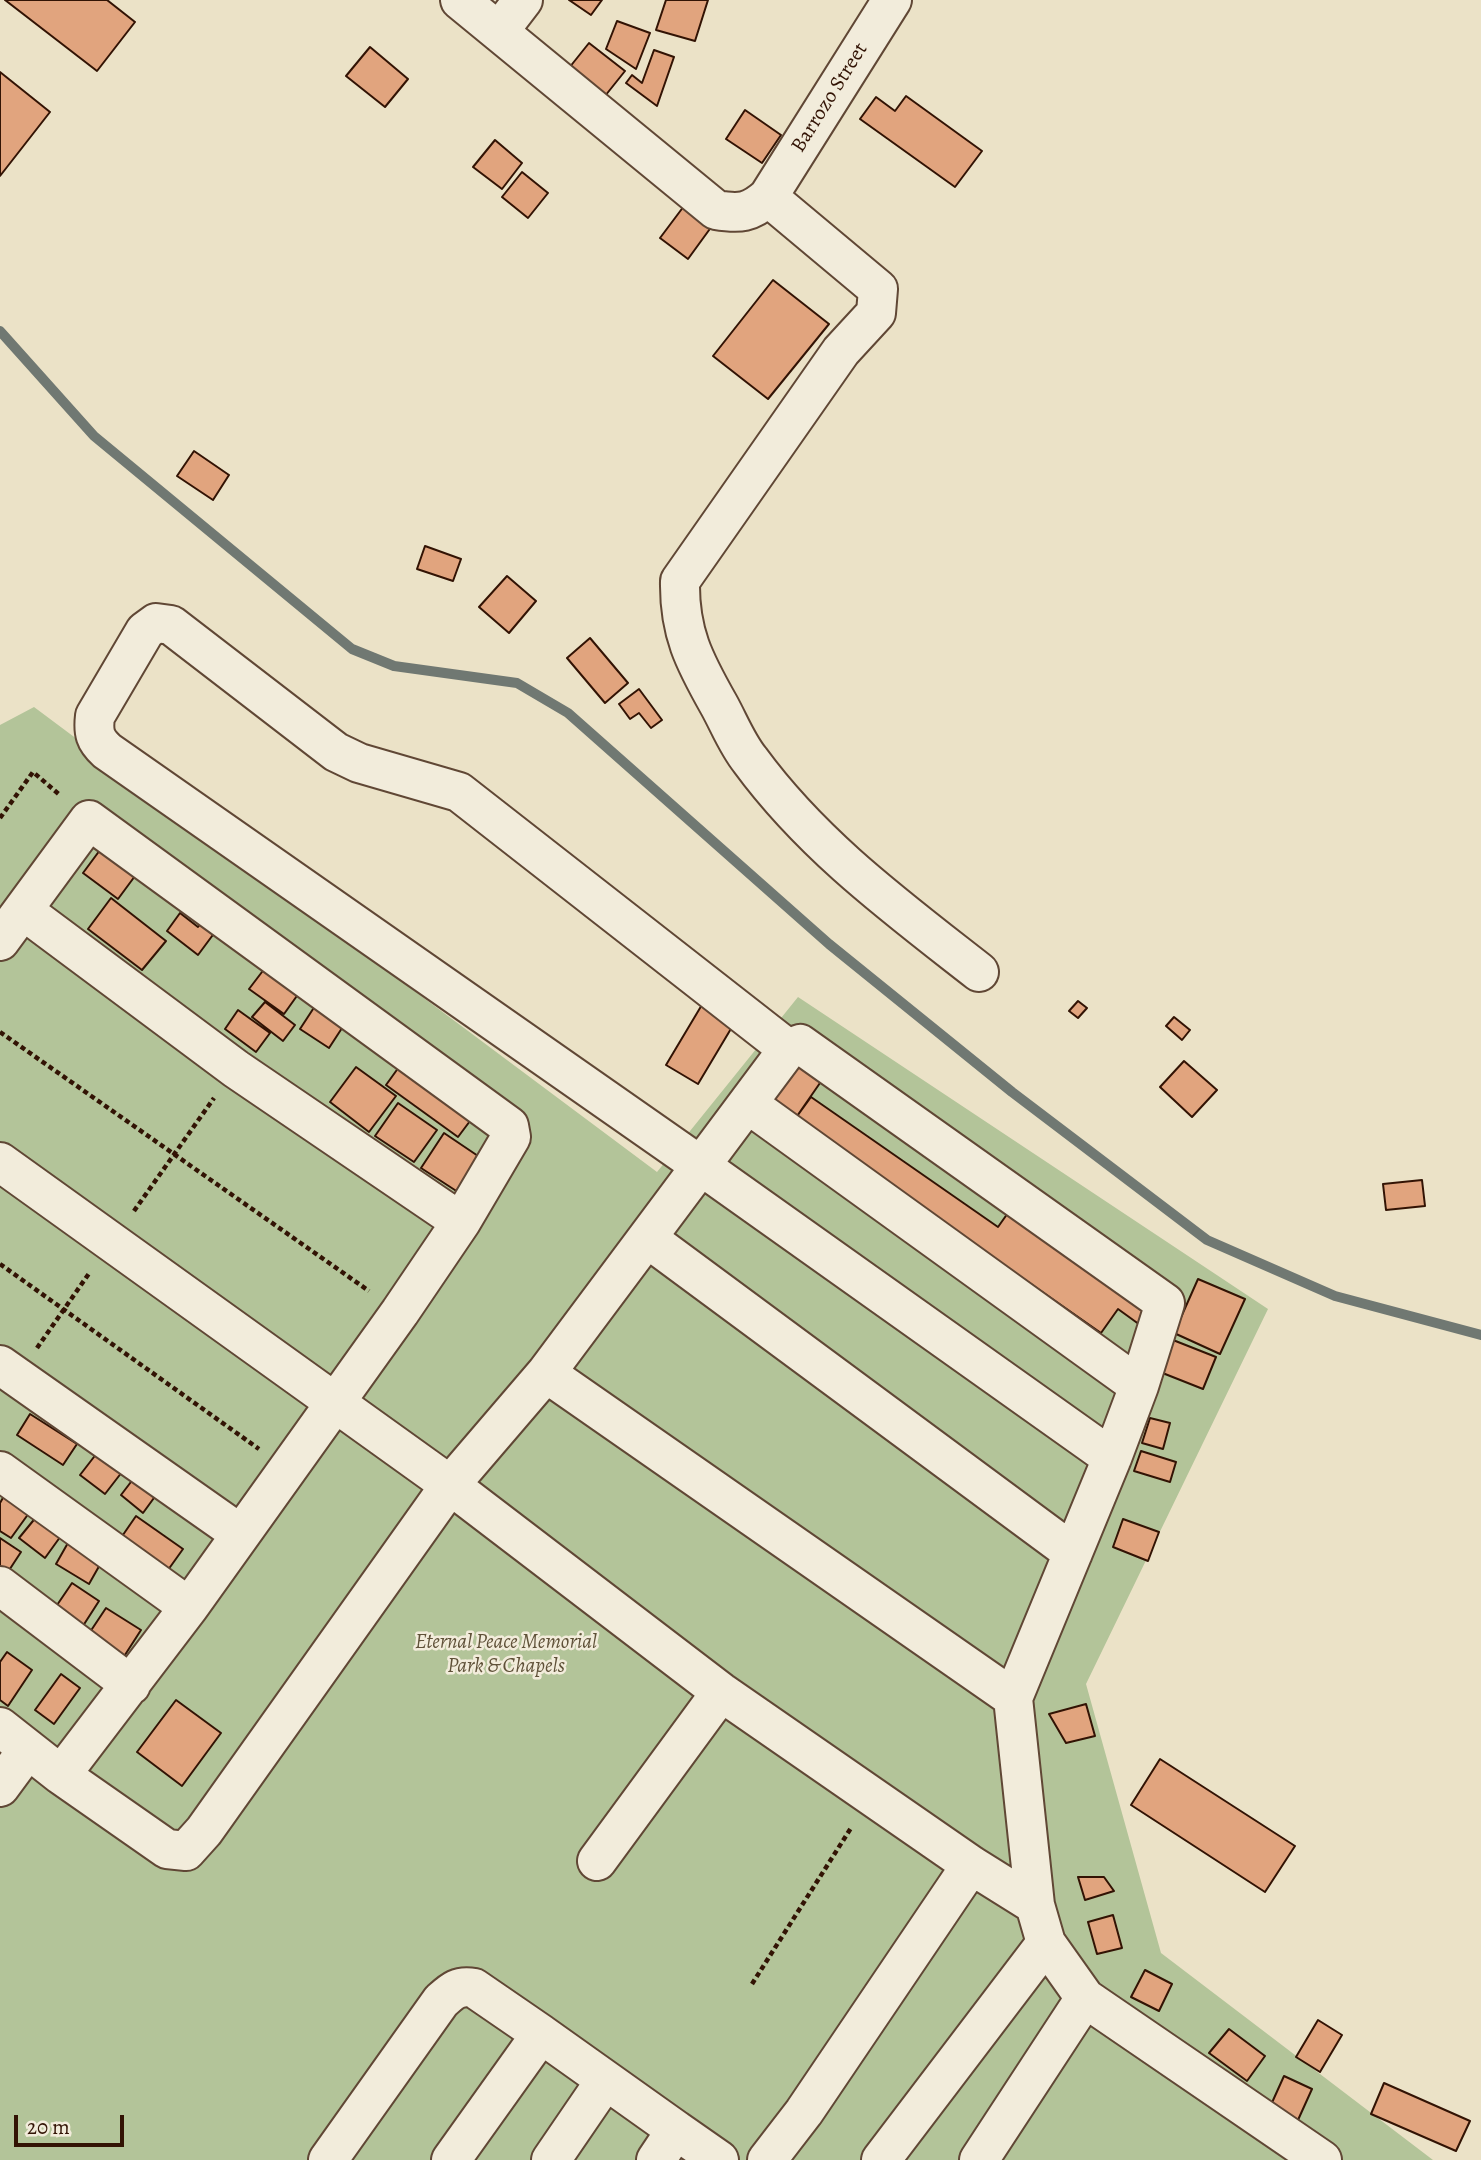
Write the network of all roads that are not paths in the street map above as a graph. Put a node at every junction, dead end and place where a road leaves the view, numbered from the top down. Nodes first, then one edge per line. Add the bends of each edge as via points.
1 (460, 0) edge
2 (523, 0) edge
3 (892, 0) edge
4 (500, 30) junction
5 (768, 197) junction
6 (24, 911) junction
7 (0, 941) edge
8 (979, 972) dead end
9 (788, 1049) junction
10 (748, 1104) junction
11 (0, 1162) edge
12 (701, 1166) junction
13 (461, 1222) junction
14 (648, 1238) junction
15 (0, 1365) edge
16 (546, 1373) junction
17 (1139, 1385) junction
18 (333, 1402) junction
19 (1112, 1458) junction
20 (0, 1471) edge
21 (450, 1485) junction
22 (239, 1533) junction
23 (1073, 1553) junction
24 (0, 1586) edge
25 (189, 1607) junction
26 (131, 1685) junction
27 (721, 1692) junction
28 (1013, 1698) junction
29 (14, 1738) edge
30 (61, 1775) junction
31 (0, 1787) edge
32 (597, 1861) dead end
33 (971, 1865) junction
34 (1035, 1905) junction
35 (1046, 1943) junction
36 (1085, 1998) junction
37 (541, 2035) junction
38 (605, 2081) junction
39 (666, 2145) edge
40 (328, 2160) edge
41 (451, 2160) edge
42 (551, 2160) edge
43 (719, 2160) edge
44 (767, 2160) edge
45 (881, 2160) edge
46 (979, 2160) edge
47 (1322, 2160) edge

1 - 4 street
2 - 4 street
3 - 5 street, Barrozo Street
4 - 5 street via 716,210 739,214
5 - 8 street via 878,289 879,301 876,313 841,351 680,581 679,611 694,660 749,759 848,869
6 - 7 street
6 - 13 street via 236,1069
6 - 13 street via 89,820 509,1126 512,1137 508,1147
9 - 10 street
9 - 12 street via 459,792 359,764 336,752 171,625 156,623 145,631 95,716 97,741
9 - 17 street via 800,1044 815,1053 1161,1298 1166,1307
10 - 12 street
10 - 17 street
11 - 18 street
12 - 14 street
12 - 19 street
13 - 18 street
14 - 16 street
14 - 23 street
15 - 22 street
16 - 21 street
16 - 28 street
17 - 19 street
18 - 21 street
18 - 22 street
19 - 23 street
20 - 25 street
21 - 27 street
21 - 30 street via 186,1851 167,1849
22 - 25 street
23 - 28 street
24 - 26 street
25 - 26 street
26 - 30 street
27 - 32 street
27 - 33 street
28 - 34 street
29 - 30 street
29 - 31 street
33 - 34 street
33 - 44 street
34 - 35 street
35 - 36 street
35 - 45 street
36 - 46 street
36 - 47 street
37 - 38 street
37 - 40 street via 474,1988 454,1989
37 - 41 street
38 - 39 street
38 - 42 street
39 - 43 street

